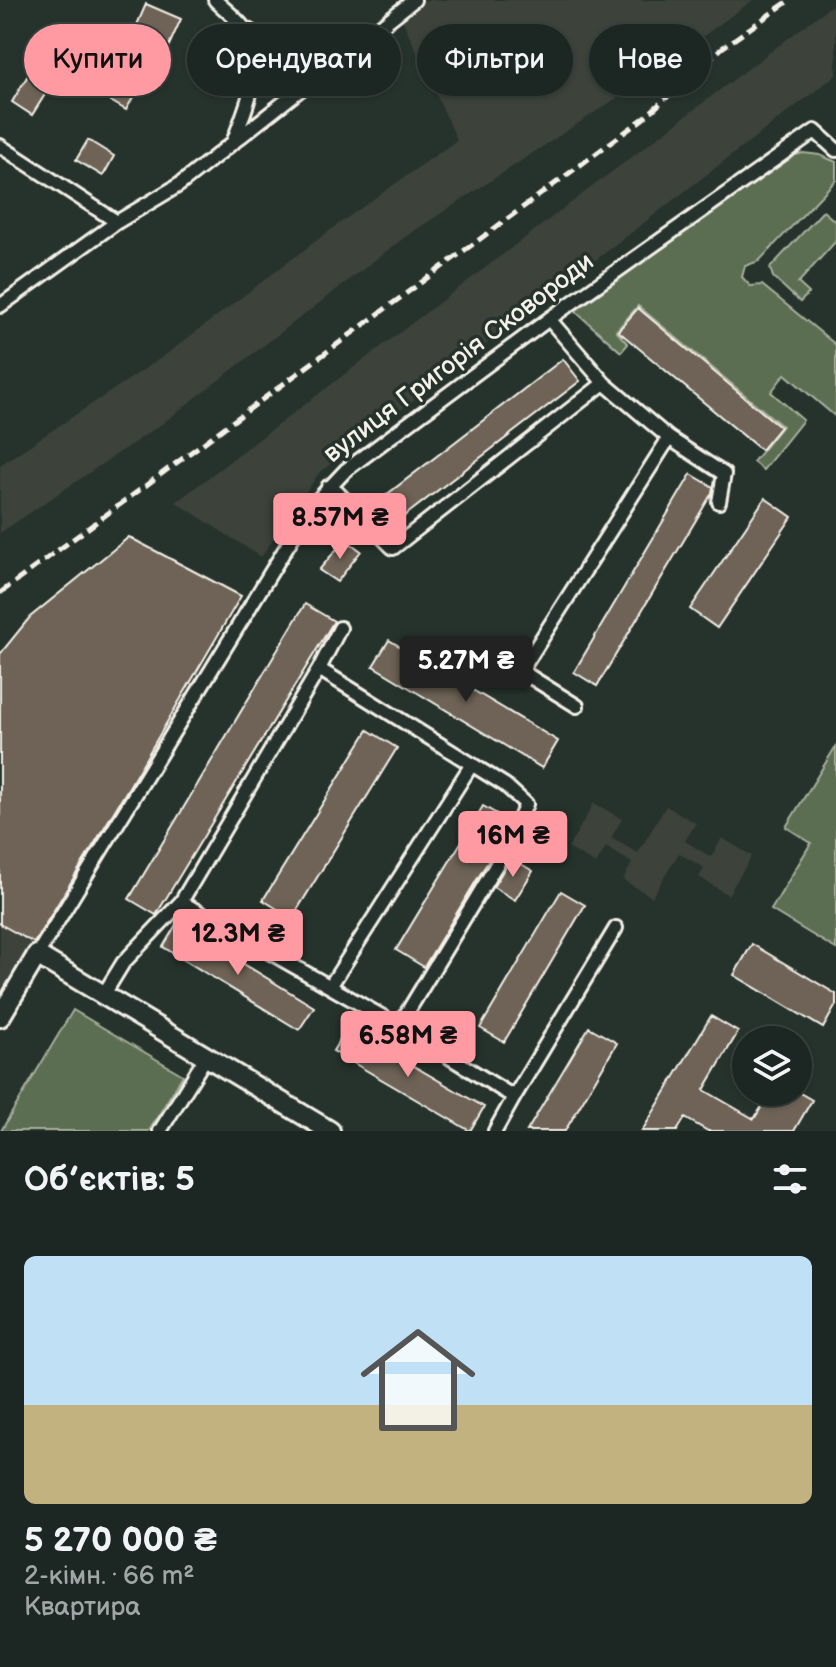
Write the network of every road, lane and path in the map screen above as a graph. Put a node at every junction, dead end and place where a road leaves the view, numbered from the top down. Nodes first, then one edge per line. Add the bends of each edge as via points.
1 (215, 0) edge
2 (414, 0) edge
3 (241, 24) edge
4 (382, 24) edge
5 (249, 96) edge
6 (292, 96) edge
7 (232, 145) junction
8 (0, 146) edge
9 (836, 150) edge
10 (117, 222) junction
11 (0, 306) edge
12 (549, 319) junction
13 (604, 383) junction
14 (669, 438) junction
15 (328, 487) junction
16 (719, 502) dead end
17 (340, 628) dead end
18 (319, 669) junction
19 (577, 706) dead end
20 (472, 764) junction
21 (181, 902) junction
22 (616, 928) dead end
23 (37, 955) junction
24 (331, 985) junction
25 (104, 994) junction
26 (0, 1017) edge
27 (399, 1026) junction
28 (206, 1057) junction
29 (514, 1097) junction
30 (160, 1131) edge
31 (330, 1131) edge
32 (495, 1131) edge

1 - 3 street
2 - 4 street
5 - 7 street
6 - 7 street
7 - 10 street
8 - 10 street
9 - 12 street, вулиця Григорія Сковороди via 815,131
10 - 11 street
12 - 13 street
12 - 15 street, вулиця Григорія Сковороди
13 - 14 street
13 - 15 street via 393,548
14 - 16 street via 724,474
14 - 19 street via 521,671
15 - 23 street, вулиця Григорія Сковороди
17 - 18 street
18 - 20 street
18 - 21 street
20 - 24 street
20 - 27 street via 526,804 509,844
21 - 24 street
21 - 25 street via 123,963
22 - 29 street
23 - 25 street
23 - 26 street, вулиця Григорія Сковороди
24 - 27 street
25 - 28 street
27 - 29 street
28 - 30 street
28 - 31 street
29 - 32 street

